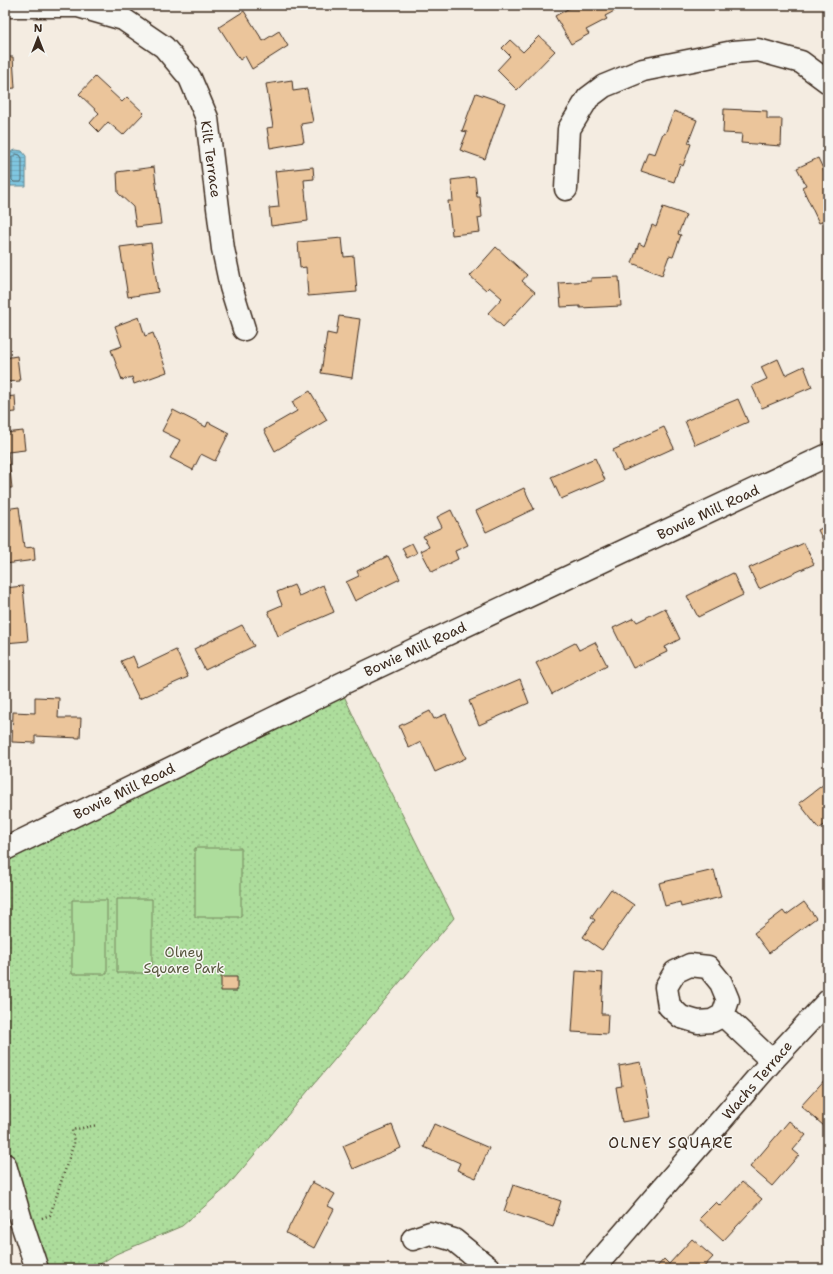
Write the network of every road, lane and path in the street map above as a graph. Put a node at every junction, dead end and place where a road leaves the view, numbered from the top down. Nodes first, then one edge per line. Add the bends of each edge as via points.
1 (5, 6) edge
2 (828, 82) edge
3 (566, 189) dead end
4 (244, 329) dead end
5 (828, 455) edge
6 (5, 849) edge
7 (828, 1001) edge
8 (723, 1015) dead end
9 (772, 1061) junction
10 (97, 1125) dead end
11 (5, 1165) edge
12 (22, 1224) junction
13 (413, 1240) dead end
14 (37, 1269) edge
15 (490, 1269) edge
16 (593, 1269) edge

1 - 4 street, Kilt Terrace via 78,6 123,19 164,46 190,78 207,118 223,249
2 - 3 street via 801,62 758,50 733,52 643,70 604,86 588,98 570,129
5 - 6 street, Bowie Mill Road via 339,685
7 - 9 street, Wachs Terrace
8 - 9 street
9 - 16 street, Wachs Terrace
10 - 12 path via 72,1130 74,1142 50,1215
11 - 12 street
12 - 14 street
13 - 15 street via 430,1233 454,1240

